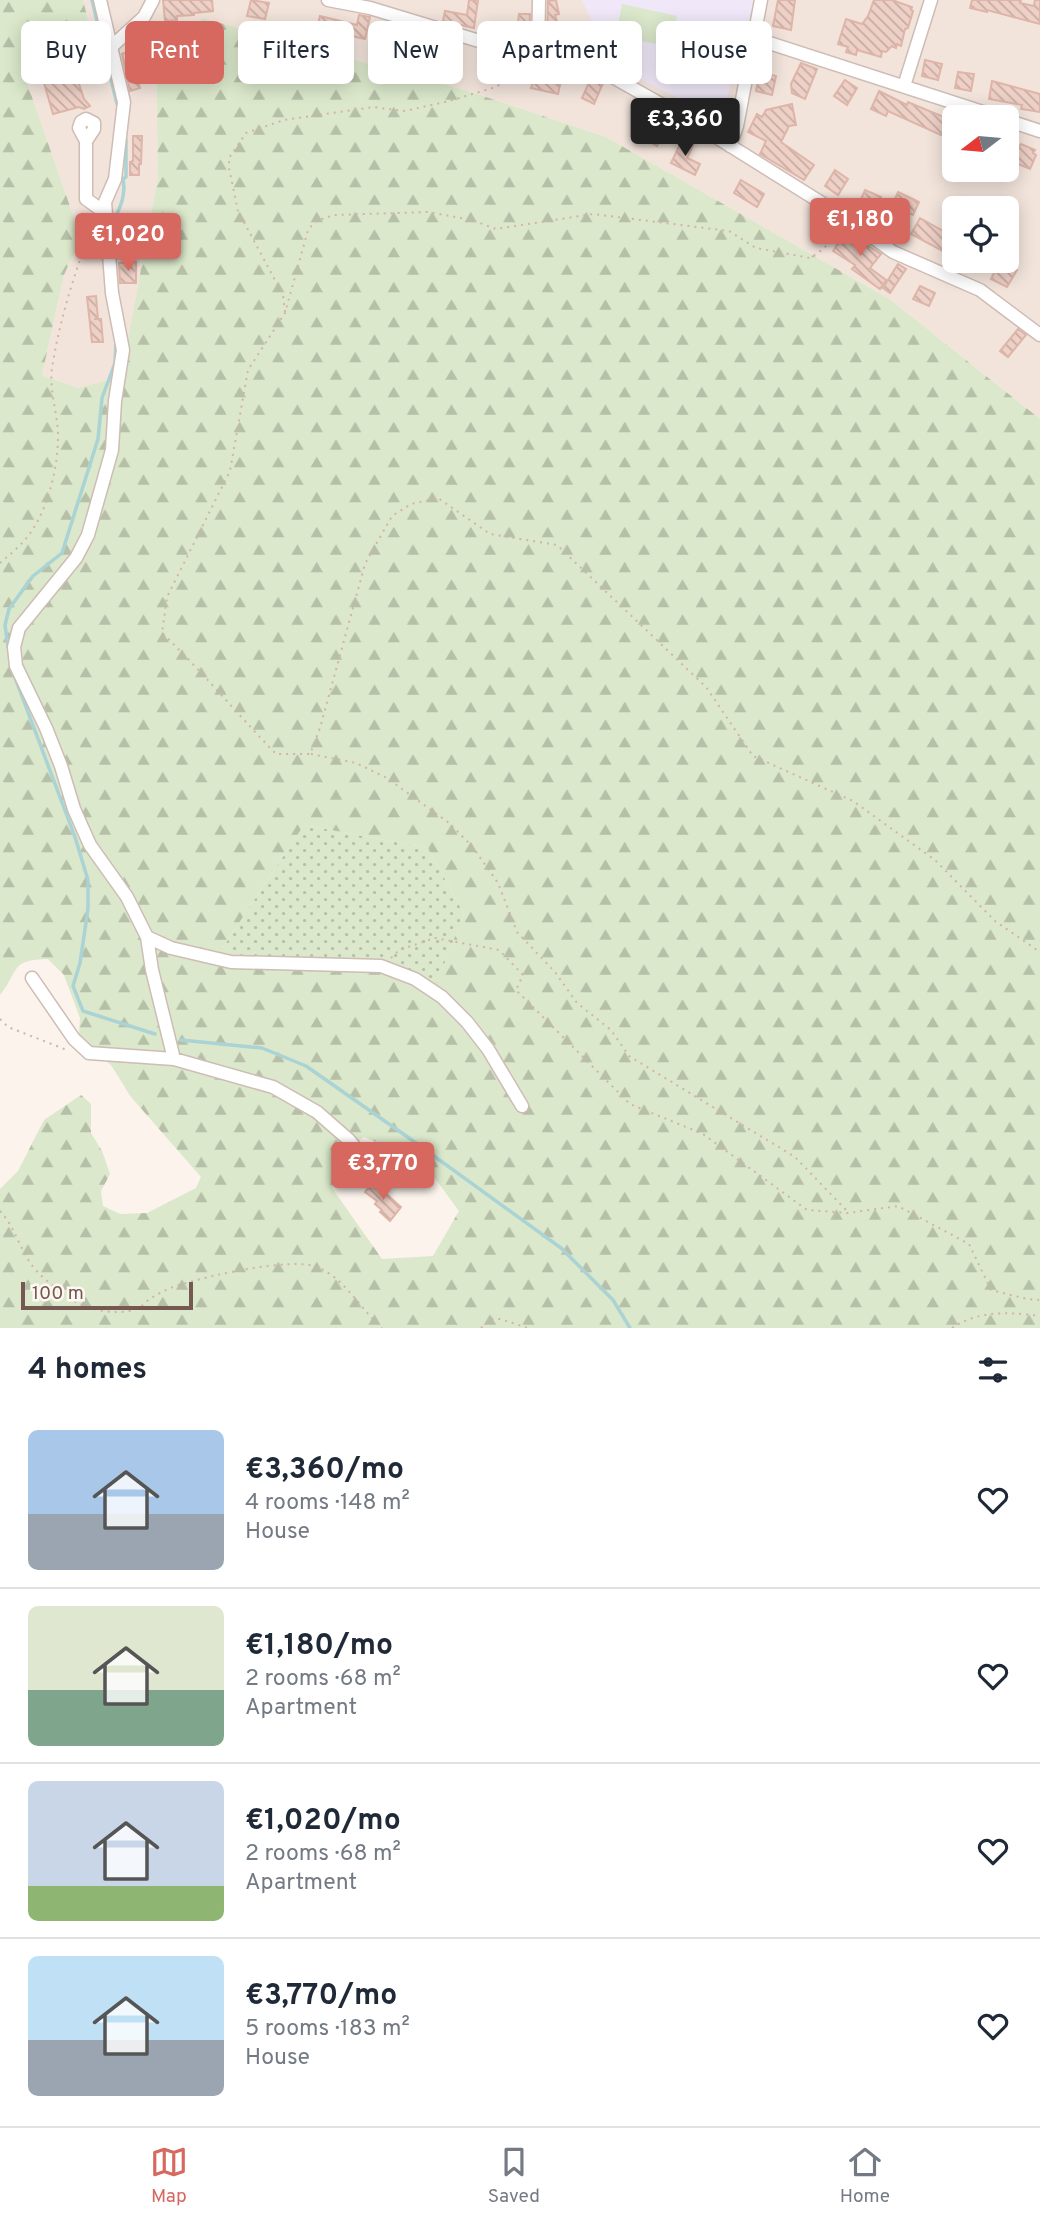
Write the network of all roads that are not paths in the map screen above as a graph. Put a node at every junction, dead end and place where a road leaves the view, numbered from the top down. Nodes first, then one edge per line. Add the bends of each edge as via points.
1 (100, 0) edge
2 (153, 0) edge
3 (328, 0) edge
4 (539, 0) edge
5 (761, 0) edge
6 (931, 0) edge
7 (537, 21) edge
8 (757, 21) edge
9 (477, 40) edge
10 (772, 44) edge
11 (113, 45) junction
12 (625, 84) edge
13 (745, 84) edge
14 (904, 86) junction
15 (962, 105) edge
16 (1019, 124) edge
17 (1040, 131) edge
18 (86, 141) dead end
19 (730, 146) junction
20 (100, 209) road end
21 (1040, 335) edge
22 (148, 937) junction
23 (32, 978) dead end
24 (174, 1059) junction
25 (522, 1106) dead end
26 (370, 1165) dead end

1 - 11 street
2 - 11 street via 144,17
3 - 9 street
4 - 7 street
5 - 8 street
6 - 14 street
10 - 14 street
11 - 22 street via 124,102 115,179 105,202 123,350 112,450 88,535 76,558 19,628 14,647 16,666 46,728 90,845 127,897
12 - 19 street
13 - 19 street
14 - 15 street
16 - 17 street
18 - 20 street via 86,199
19 - 21 street via 893,252 980,290
22 - 24 street
22 - 25 street via 171,948 230,962 382,966 415,979 467,1022
23 - 24 street via 89,1054
24 - 26 street via 273,1087 317,1112

